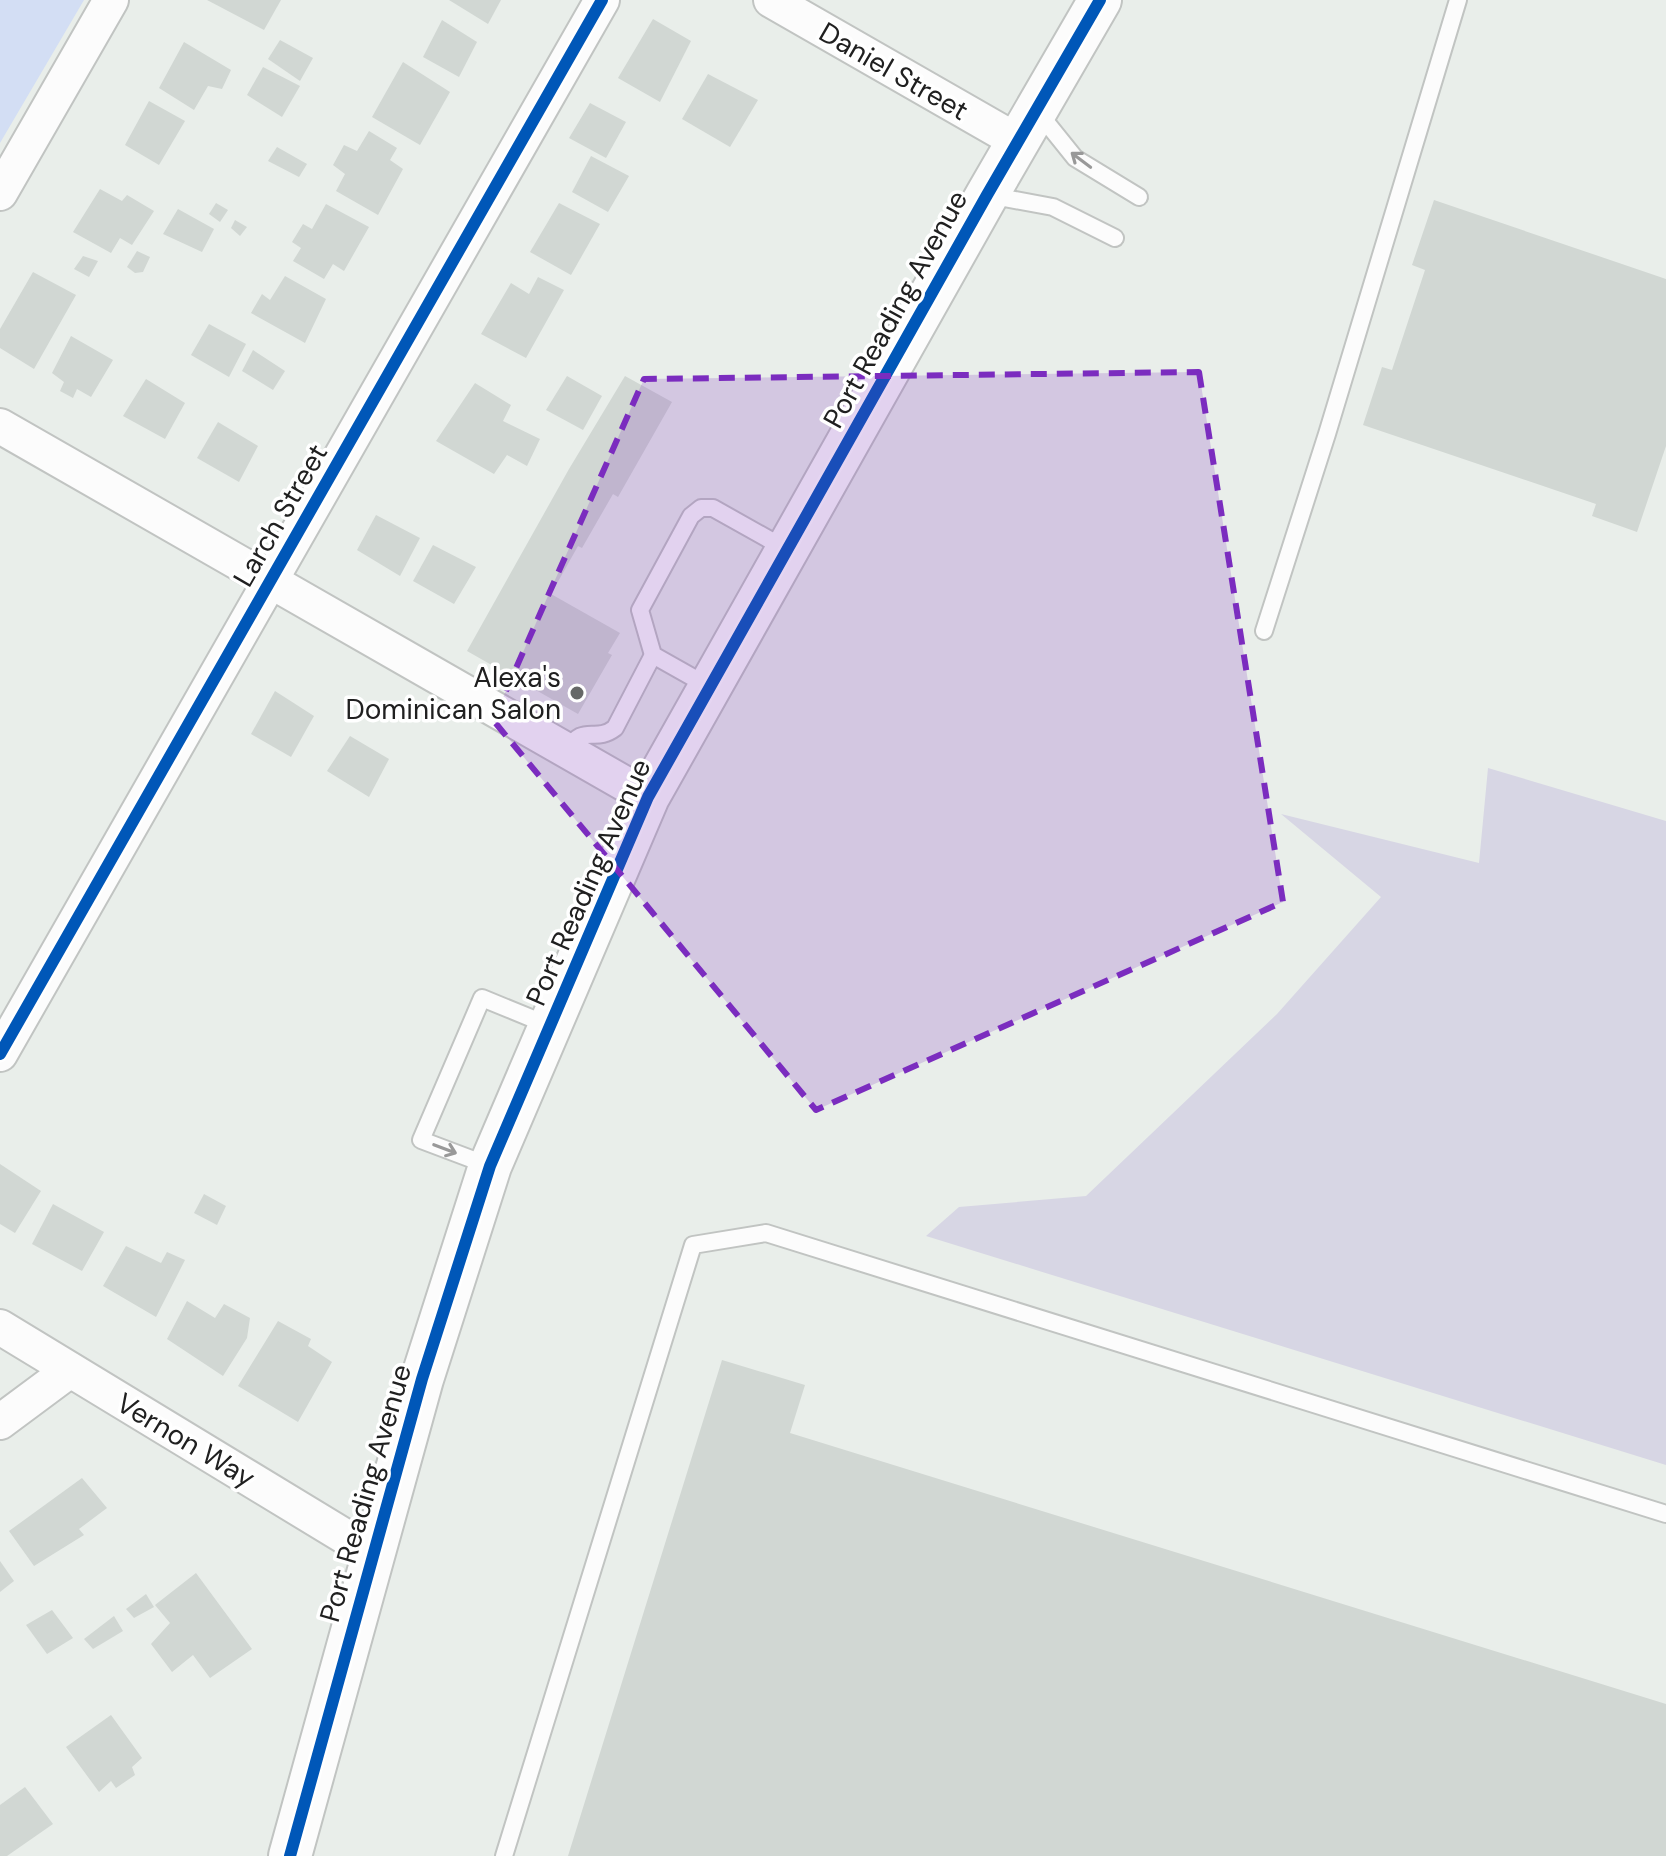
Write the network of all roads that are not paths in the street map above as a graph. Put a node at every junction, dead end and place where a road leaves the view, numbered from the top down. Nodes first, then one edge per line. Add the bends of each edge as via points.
1 (111, 0) edge
2 (602, 0) edge
3 (771, 0) edge
4 (1100, 0) edge
5 (1458, 0) edge
6 (1026, 125) junction
7 (0, 193) edge
8 (987, 195) junction
9 (1139, 197) dead end
10 (1115, 238) dead end
11 (0, 426) edge
12 (787, 549) junction
13 (270, 581) junction
14 (1264, 631) dead end
15 (653, 655) junction
16 (709, 686) junction
17 (567, 751) junction
18 (648, 797) junction
19 (550, 1026) junction
20 (0, 1054) edge
21 (490, 1166) junction
22 (0, 1327) edge
23 (70, 1370) junction
24 (0, 1422) edge
25 (1666, 1514) edge
26 (372, 1553) junction
27 (290, 1856) edge
28 (504, 1856) edge

1 - 7 street
2 - 13 street, Larch Street
3 - 6 street, Daniel Street
4 - 6 street, Port Reading Avenue
5 - 14 lane
6 - 8 street, Port Reading Avenue
9 -> 6 lane
8 - 10 lane via 1053,207
8 - 12 street, Port Reading Avenue
11 - 13 street
12 - 15 lane via 713,508 701,508 691,516 640,610
12 - 16 street, Port Reading Avenue
13 - 17 street
13 - 20 street, Larch Street
15 - 16 lane
15 - 17 lane via 615,728 575,739
16 - 18 street, Port Reading Avenue
17 - 18 street
18 - 19 street, Port Reading Avenue
19 - 21 street, Port Reading Avenue
19 -> 21 lane via 482,998 451,1069 421,1140
21 - 26 street, Port Reading Avenue
22 - 23 street, Vernon Way
23 - 24 street
23 - 26 street, Vernon Way
25 - 28 lane via 766,1233 693,1245
26 - 27 street, Port Reading Avenue

